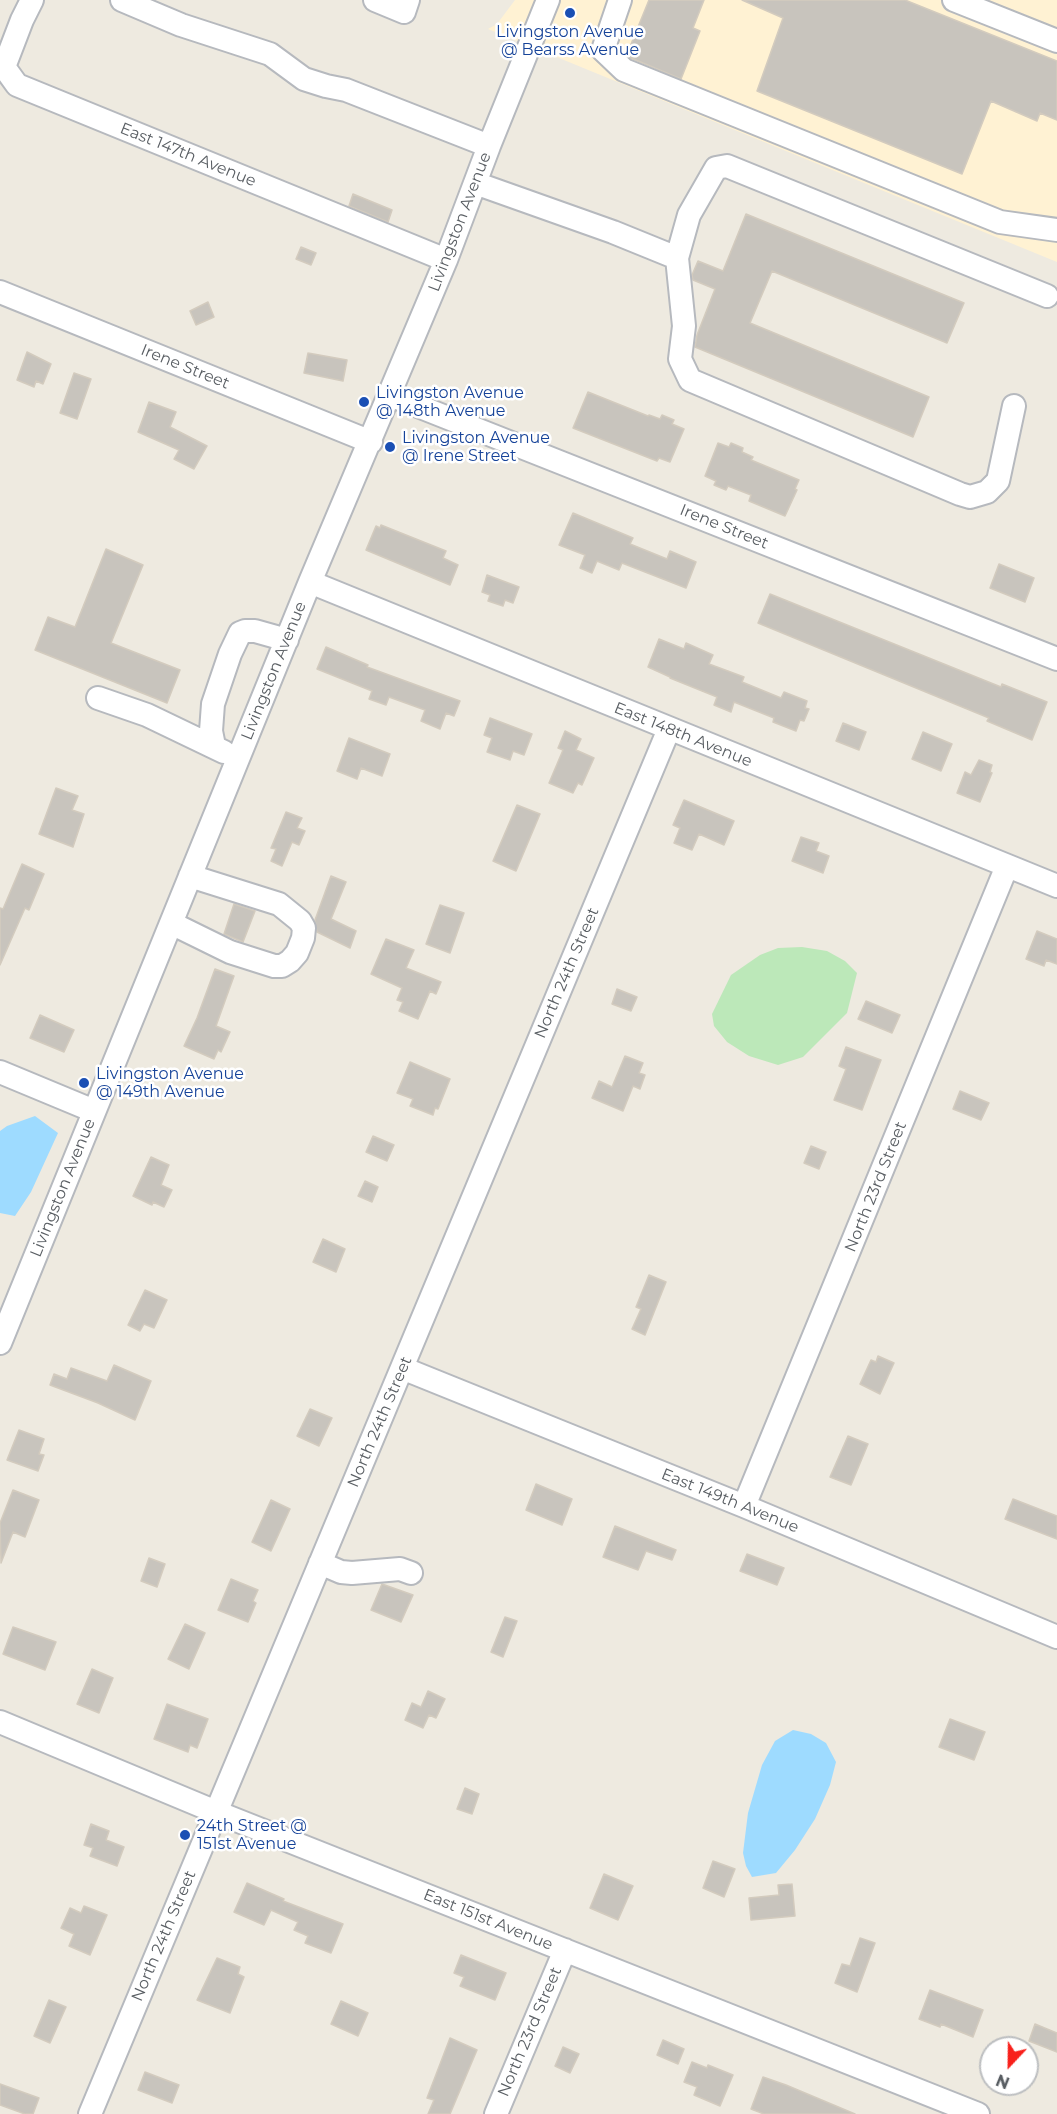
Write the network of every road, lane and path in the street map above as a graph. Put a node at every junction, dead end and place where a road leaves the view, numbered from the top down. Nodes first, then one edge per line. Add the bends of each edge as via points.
1 (32, 0) edge
2 (122, 0) edge
3 (375, 0) edge
4 (408, 0) edge
5 (548, 0) edge
6 (620, 0) edge
7 (954, 0) edge
8 (1057, 40) edge
9 (489, 146) junction
10 (475, 183) junction
11 (1057, 230) edge
12 (677, 258) junction
13 (446, 260) junction
14 (0, 292) edge
15 (1047, 296) dead end
16 (390, 395) junction
17 (1014, 406) dead end
18 (371, 442) junction
19 (310, 582) junction
20 (287, 640) junction
21 (1057, 659) edge
22 (98, 698) dead end
23 (669, 729) junction
24 (213, 746) junction
25 (238, 759) junction
26 (1007, 866) junction
27 (190, 876) junction
28 (1057, 886) edge
29 (171, 923) junction
30 (0, 1072) edge
31 (94, 1111) junction
32 (0, 1343) edge
33 (402, 1368) junction
34 (744, 1506) junction
35 (320, 1563) junction
36 (411, 1573) dead end
37 (1057, 1637) edge
38 (0, 1722) edge
39 (216, 1812) junction
40 (565, 1950) junction
41 (90, 2114) edge
42 (496, 2114) edge
43 (978, 2114) edge

1 - 13 street, East 147th Avenue via 4,68 17,85
2 - 9 street via 181,25 270,54 304,79 346,90
3 - 4 street via 404,12
5 - 9 street, Livingston Avenue
6 - 11 street via 603,50 624,70 1000,222
7 - 8 street
9 - 10 street, Livingston Avenue
10 - 12 street
10 - 13 street, Livingston Avenue
12 - 15 street via 689,216 716,168 727,166
12 - 17 street via 684,326 680,359 690,380 970,497 987,492 998,481
13 - 16 street, Livingston Avenue
14 - 18 street, Irene Street
16 - 18 street, Livingston Avenue
16 - 21 street, Irene Street
18 - 19 street, Livingston Avenue
19 - 20 street, Livingston Avenue
19 - 23 street, East 148th Avenue
20 - 24 street via 255,631 240,633 213,704
20 - 25 street, Livingston Avenue
22 - 24 street via 147,715
23 - 26 street, East 148th Avenue
23 - 33 street, North 24th Street
24 - 25 street
25 - 27 street, Livingston Avenue
26 - 28 street, East 148th Avenue
26 - 34 street, North 23rd Street
27 - 29 street, Livingston Avenue
27 - 29 street via 279,904 304,928 297,953 282,966 274,966 230,952
29 - 31 street, Livingston Avenue
30 - 31 street
31 - 32 street, Livingston Avenue
33 - 34 street, East 149th Avenue
33 - 35 street, North 24th Street
34 - 37 street, East 149th Avenue
35 - 36 street via 340,1572 400,1569
35 - 39 street, North 24th Street
38 - 39 street, East 151st Avenue
39 - 40 street, East 151st Avenue
39 - 41 street, North 24th Street
40 - 42 street, North 23rd Street
40 - 43 street, East 151st Avenue

